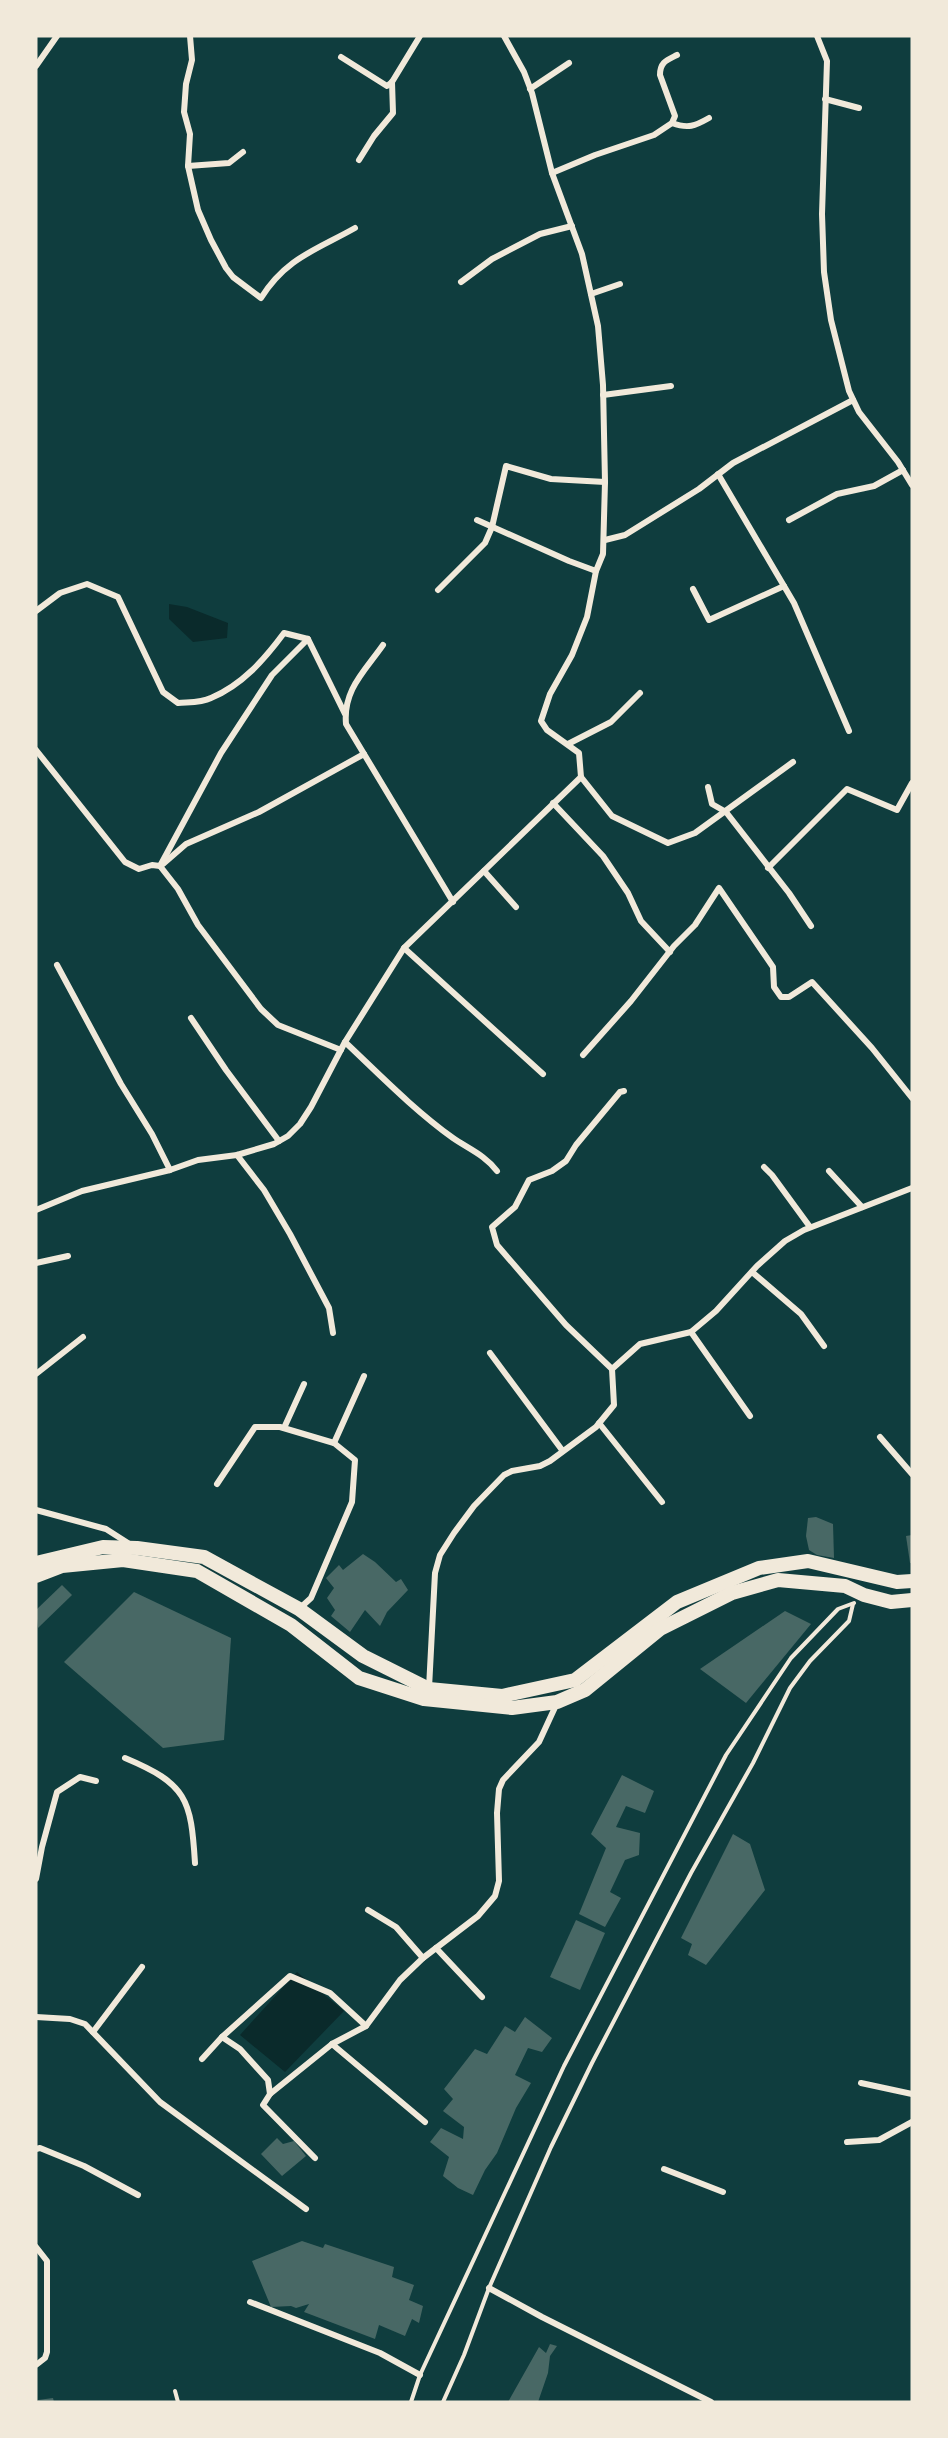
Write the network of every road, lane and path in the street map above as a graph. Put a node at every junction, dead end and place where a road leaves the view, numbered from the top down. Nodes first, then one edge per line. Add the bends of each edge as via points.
1 (57, 36) edge
2 (190, 36) edge
3 (420, 36) edge
4 (504, 36) edge
5 (817, 36) edge
6 (677, 55) dead end
7 (341, 57) dead end
8 (569, 63) dead end
9 (36, 66) edge
10 (392, 82) junction
11 (530, 89) junction
12 (825, 99) junction
13 (860, 108) dead end
14 (709, 118) dead end
15 (672, 123) junction
16 (243, 152) dead end
17 (359, 160) dead end
18 (188, 166) junction
19 (552, 173) junction
20 (572, 226) junction
21 (355, 228) dead end
22 (461, 282) dead end
23 (620, 284) dead end
24 (591, 294) junction
25 (671, 386) dead end
26 (603, 395) junction
27 (853, 400) junction
28 (903, 470) junction
29 (718, 474) junction
30 (605, 482) junction
31 (912, 485) edge
32 (477, 520) dead end
33 (789, 520) dead end
34 (492, 527) junction
35 (605, 540) junction
36 (596, 571) junction
37 (784, 586) junction
38 (693, 589) dead end
39 (438, 590) dead end
40 (36, 611) edge
41 (308, 639) junction
42 (383, 645) dead end
43 (640, 693) dead end
44 (345, 714) junction
45 (849, 731) dead end
46 (568, 744) junction
47 (36, 750) edge
48 (364, 754) junction
49 (793, 762) dead end
50 (581, 777) junction
51 (912, 783) edge
52 (708, 787) dead end
53 (553, 803) junction
54 (726, 812) junction
55 (160, 866) junction
56 (768, 868) junction
57 (484, 871) junction
58 (453, 902) junction
59 (516, 907) dead end
60 (811, 926) dead end
61 (404, 948) junction
62 (670, 952) junction
63 (57, 965) dead end
64 (191, 1018) dead end
65 (345, 1042) junction
66 (341, 1050) junction
67 (583, 1055) dead end
68 (543, 1074) dead end
69 (624, 1091) dead end
70 (912, 1098) edge
71 (279, 1141) junction
72 (237, 1155) junction
73 (764, 1167) dead end
74 (170, 1170) junction
75 (497, 1171) dead end
76 (830, 1172) dead end
77 (912, 1188) edge
78 (862, 1207) junction
79 (36, 1210) edge
80 (810, 1227) junction
81 (68, 1256) dead end
82 (36, 1263) edge
83 (752, 1272) junction
84 (691, 1332) junction
85 (333, 1333) dead end
86 (82, 1336) dead end
87 (824, 1346) dead end
88 (490, 1353) dead end
89 (612, 1369) junction
90 (36, 1374) edge
91 (364, 1376) dead end
92 (304, 1384) dead end
93 (750, 1416) dead end
94 (599, 1423) junction
95 (284, 1428) junction
96 (880, 1437) dead end
97 (334, 1443) junction
98 (562, 1450) junction
99 (912, 1474) edge
100 (217, 1484) dead end
101 (662, 1502) dead end
102 (36, 1510) edge
103 (137, 1548) junction
104 (36, 1563) edge
105 (36, 1576) edge
106 (912, 1581) edge
107 (912, 1600) edge
108 (299, 1609) junction
109 (429, 1689) junction
110 (557, 1702) junction
111 (125, 1758) dead end
112 (96, 1781) dead end
113 (195, 1863) dead end
114 (36, 1880) edge
115 (368, 1911) dead end
116 (436, 1948) junction
117 (423, 1958) junction
118 (142, 1967) dead end
119 (482, 1997) dead end
120 (36, 2017) edge
121 (366, 2026) junction
122 (93, 2032) junction
123 (222, 2037) junction
124 (332, 2044) junction
125 (202, 2059) dead end
126 (861, 2083) dead end
127 (270, 2094) junction
128 (912, 2094) edge
129 (425, 2122) dead end
130 (912, 2122) edge
131 (847, 2142) dead end
132 (36, 2149) edge
133 (315, 2158) dead end
134 (664, 2169) dead end
135 (723, 2192) dead end
136 (138, 2195) dead end
137 (306, 2209) dead end
138 (36, 2247) edge
139 (489, 2288) junction
140 (250, 2302) dead end
141 (36, 2365) edge
142 (420, 2375) junction
143 (175, 2391) dead end
144 (178, 2402) edge
145 (411, 2402) edge
146 (443, 2402) edge
147 (711, 2402) edge

1 - 9 street
2 - 18 street via 192,60 184,112 189,134
3 - 10 street
4 - 11 street
5 - 12 street via 827,61
6 - 15 street via 660,68 675,116
7 - 10 street via 383,86
8 - 11 street
10 - 17 street via 393,113
11 - 19 street
12 - 13 street
12 - 27 street via 824,273 831,320
14 - 15 street via 693,128
15 - 19 street via 654,135
16 - 18 street via 229,163
18 - 21 street via 198,210 226,268 261,298 273,279 295,260
19 - 20 street
20 - 22 street via 540,234 492,259
20 - 24 street
23 - 24 street
24 - 26 street via 598,326
25 - 26 street
26 - 30 street
27 - 28 street
27 - 29 street
28 - 31 street
28 - 33 street via 874,486 837,494
29 - 35 street via 625,535
29 - 37 street
30 - 34 street via 551,479 506,466
30 - 35 street
32 - 34 street
34 - 36 street
34 - 39 street via 485,543
35 - 36 street
36 - 46 street via 583,627 541,721
37 - 38 street via 709,620
37 - 45 street
40 - 41 street via 60,593 87,584 118,597 163,692 178,703 209,699 232,686 267,657 284,633
41 - 44 street
41 - 55 street via 272,675 221,753
42 - 44 street via 348,694
43 - 46 street via 611,722
44 - 48 street via 345,724
46 - 50 street via 579,753
47 - 55 street via 125,862 139,869
48 - 55 street via 259,812 186,844
48 - 58 street
49 - 54 street
50 - 53 street
50 - 54 street via 612,816 668,843 695,833
51 - 56 street via 897,810 847,789
52 - 54 street via 712,804
53 - 57 street
53 - 62 street via 603,856 628,892 641,921
54 - 56 street
55 - 66 street via 261,1009 278,1025
56 - 60 street
57 - 58 street
57 - 59 street
58 - 61 street
61 - 65 street
61 - 68 street
62 - 67 street
62 - 70 street via 695,925 719,888 773,967 774,987 781,997 789,997 812,982
63 - 74 street
64 - 71 street
65 - 66 street
65 - 75 street via 399,1094 453,1138 483,1155
66 - 71 street via 300,1124
69 - 89 street via 576,1144 566,1161 529,1180 515,1207 492,1227 497,1245 566,1325
71 - 72 street
72 - 74 street via 198,1160
72 - 85 street via 264,1190 330,1308
73 - 80 street
74 - 79 street via 82,1191
76 - 78 street
77 - 78 street
78 - 80 street
80 - 83 street via 786,1241
81 - 82 street
83 - 84 street
83 - 87 street via 801,1314
84 - 89 street via 640,1344
84 - 93 street
86 - 90 street
88 - 98 street
89 - 94 street via 614,1405
91 - 97 street
92 - 95 street
94 - 98 street
94 - 101 street
95 - 97 street
95 - 100 street via 255,1427
96 - 99 street
97 - 108 street via 355,1460 352,1503 311,1598
98 - 109 street via 540,1466 504,1475 474,1506 440,1555 435,1573
102 - 103 street via 106,1529
103 - 104 main road via 102,1547
103 - 108 main road via 204,1557
105 - 110 main road via 62,1566 123,1560 197,1571 291,1625 359,1678 424,1700 512,1708
106 - 109 main road via 897,1582 808,1561 759,1568 677,1602 575,1680 502,1696
107 - 110 main road via 891,1602 844,1586 778,1580 732,1593 660,1629 585,1690
108 - 109 main road via 363,1656
110 - 116 street via 539,1742 502,1780 499,1789 499,1881 495,1896 478,1916
111 - 113 street via 162,1776 179,1792 189,1809
112 - 114 street via 80,1777 57,1792
115 - 117 street via 396,1927
116 - 117 street
116 - 119 street
117 - 121 street via 400,1980
118 - 122 street
120 - 122 street via 70,2019 85,2024
121 - 123 street via 330,1993 290,1976
121 - 124 street
122 - 137 street via 160,2102
123 - 125 street
123 - 127 street via 240,2049 268,2080
124 - 127 street
124 - 129 street
126 - 128 street
127 - 133 street via 263,2105
130 - 131 street via 879,2140
132 - 136 street via 84,2166
134 - 135 street
138 - 141 street via 47,2261 47,2352
139 - 142 lane via 551,2147 691,1873 790,1688 849,1621 854,1603 838,1609 791,1658 726,1755 564,2066
139 - 146 lane
139 - 147 street
140 - 142 street via 380,2353
142 - 145 lane
143 - 144 lane

